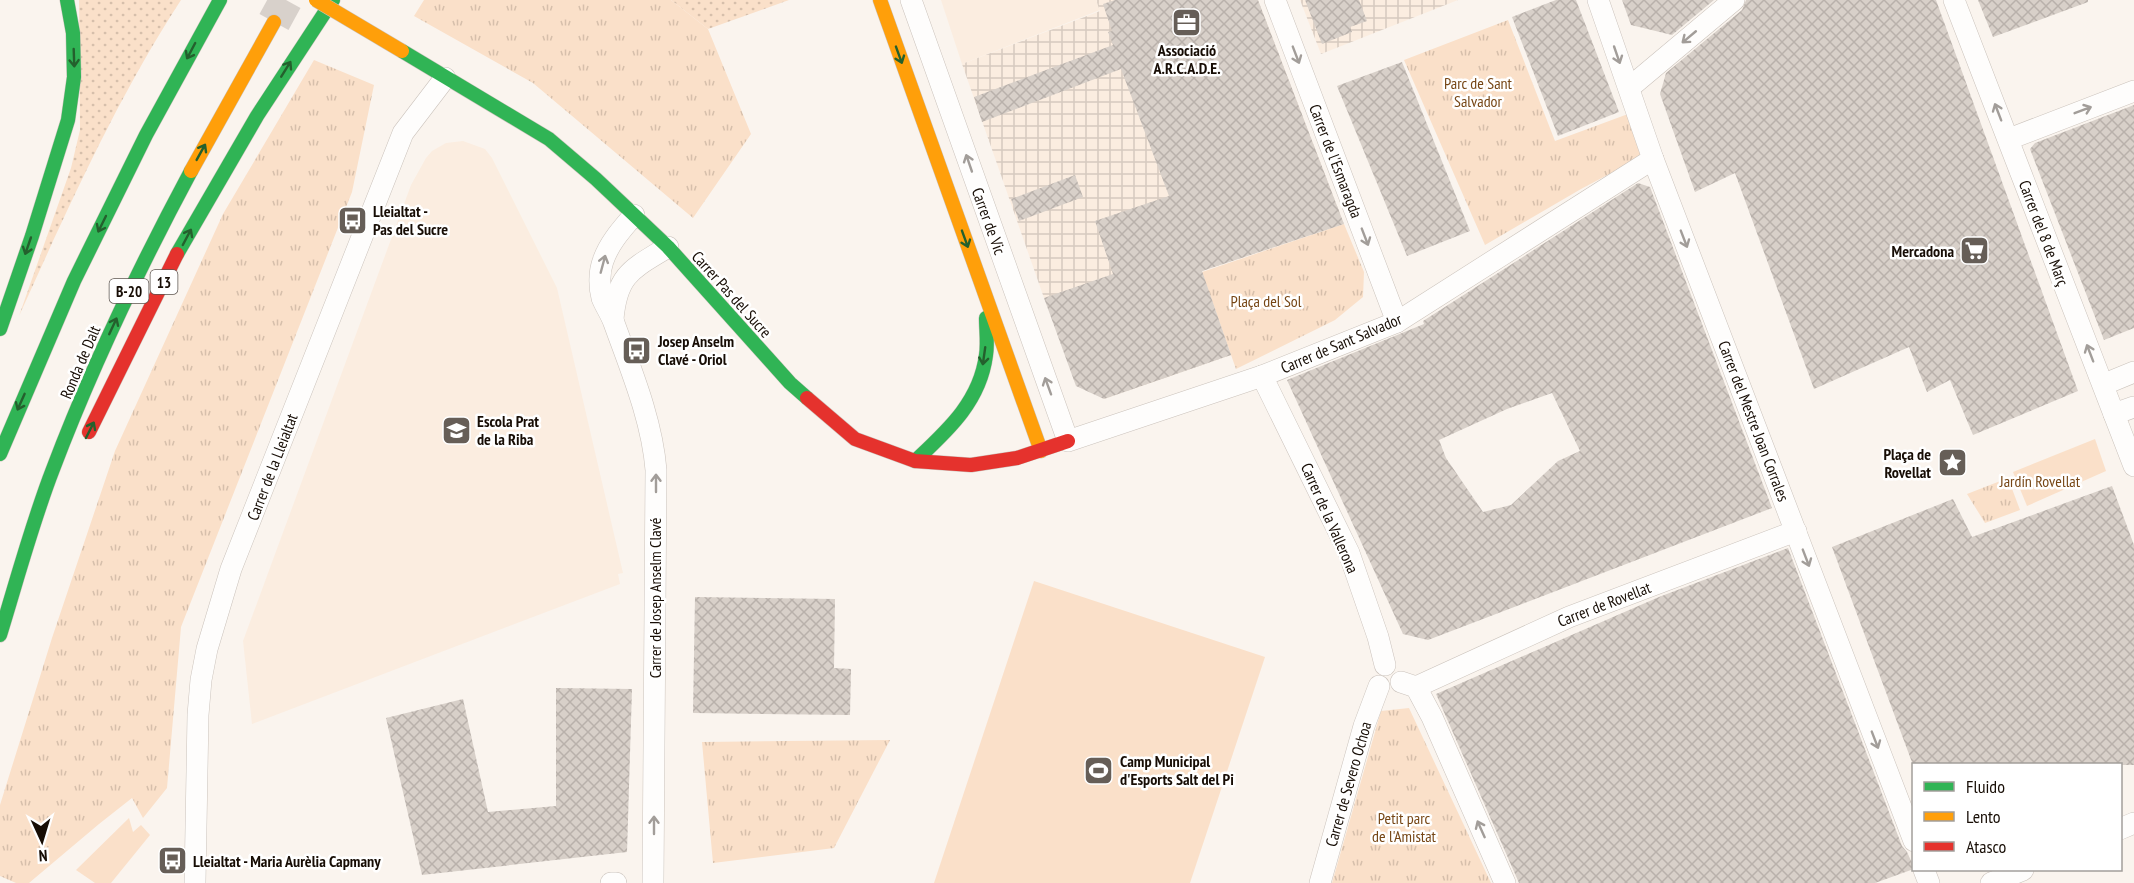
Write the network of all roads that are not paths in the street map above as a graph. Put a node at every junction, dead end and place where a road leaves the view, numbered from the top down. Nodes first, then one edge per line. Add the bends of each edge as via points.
1 (67, 0) edge
2 (220, 0) edge
3 (316, 0) edge
4 (333, 0) edge
5 (880, 0) edge
6 (911, 0) edge
7 (1275, 0) edge
8 (1598, 0) edge
9 (1734, 0) edge
10 (1954, 0) edge
11 (274, 22) tunnel mouth
12 (445, 78) junction
13 (1629, 87) junction
14 (2134, 91) edge
15 (2009, 139) junction
16 (1653, 159) junction
17 (634, 215) junction
18 (668, 247) junction
19 (986, 297) junction
20 (613, 319) junction
21 (1397, 322) junction
22 (0, 329) edge
23 (2134, 372) edge
24 (1262, 376) junction
25 (2112, 381) dead end
26 (2134, 406) edge
27 (2114, 414) junction
28 (1068, 441) junction
29 (80, 450) dead end
30 (1041, 451) junction
31 (0, 454) edge
32 (915, 461) junction
33 (2134, 466) edge
34 (59, 492) dead end
35 (1796, 531) junction
36 (17, 576) junction
37 (0, 635) edge
38 (1385, 665) junction
39 (1409, 684) junction
40 (1379, 686) junction
41 (1912, 836) edge
42 (2021, 871) edge
43 (195, 883) edge
44 (611, 883) edge
45 (616, 883) edge
46 (653, 883) edge
47 (1320, 883) edge
48 (1505, 883) edge
49 (1991, 883) edge

1 -> 22 main road via 74,77 68,120
2 -> 31 main road via 146,135 74,280
3 - 12 main road, Carrer Pas del Sucre, bridge
29 -> 4 main road, 13 via 186,238 240,142
5 -> 19 main road, Carrer de Vic
28 -> 6 street, Carrer de Vic
7 -> 21 street, Carrer de l'Esmaragda
8 -> 13 street, Carrer del Mestre Joan Corrales
9 -> 13 street
15 -> 10 street, Carrer del 8 de Març
36 -> 11 main road, Ronda de Dalt / B-20 via 52,471 138,271
12 - 17 main road, Carrer Pas del Sucre via 549,139
12 - 43 street, Carrer de la Lleialtat via 403,133 231,569 201,680
13 - 16 street, Carrer del Mestre Joan Corrales
15 -> 14 street
27 -> 15 street, Carrer del 8 de Març
16 - 21 street, Carrer de Sant Salvador
16 -> 35 street, Carrer del Mestre Joan Corrales
17 - 18 main road, Carrer Pas del Sucre
20 -> 17 street, Carrer de Josep Anselm Clavé via 603,299 602,262 616,236
18 - 20 street, Carrer de Josep Anselm Clavé via 628,273 614,299
18 - 32 main road, Carrer Pas del Sucre via 790,383 825,415 855,439
19 - 30 main road, Carrer de Vic
19 -> 32 main road, Carrer de Vic via 986,356 978,387 966,410
46 -> 20 street, Carrer de Josep Anselm Clavé via 656,470 648,426
21 - 24 street, Carrer de Sant Salvador
23 - 25 street
24 - 28 street, Carrer de Sant Salvador
24 - 38 street, Carrer de la Vallerona via 1349,553
26 - 27 street
27 - 33 street, Carrer del 8 de Març
28 - 30 main road, Carrer Pas del Sucre
30 - 32 main road, Carrer Pas del Sucre via 1003,462 971,465
34 - 36 main road
35 - 39 street, Carrer de Rovellat via 1569,617
35 -> 41 street, Carrer del Mestre Joan Corrales
36 - 37 main road, Ronda de Dalt / B-20
38 - 39 street via 1398,668
38 - 40 street via 1376,674
39 - 40 street via 1392,691
48 -> 39 street via 1432,717
40 - 47 street, Carrer de Severo Ochoa
42 - 49 street
44 - 45 street

